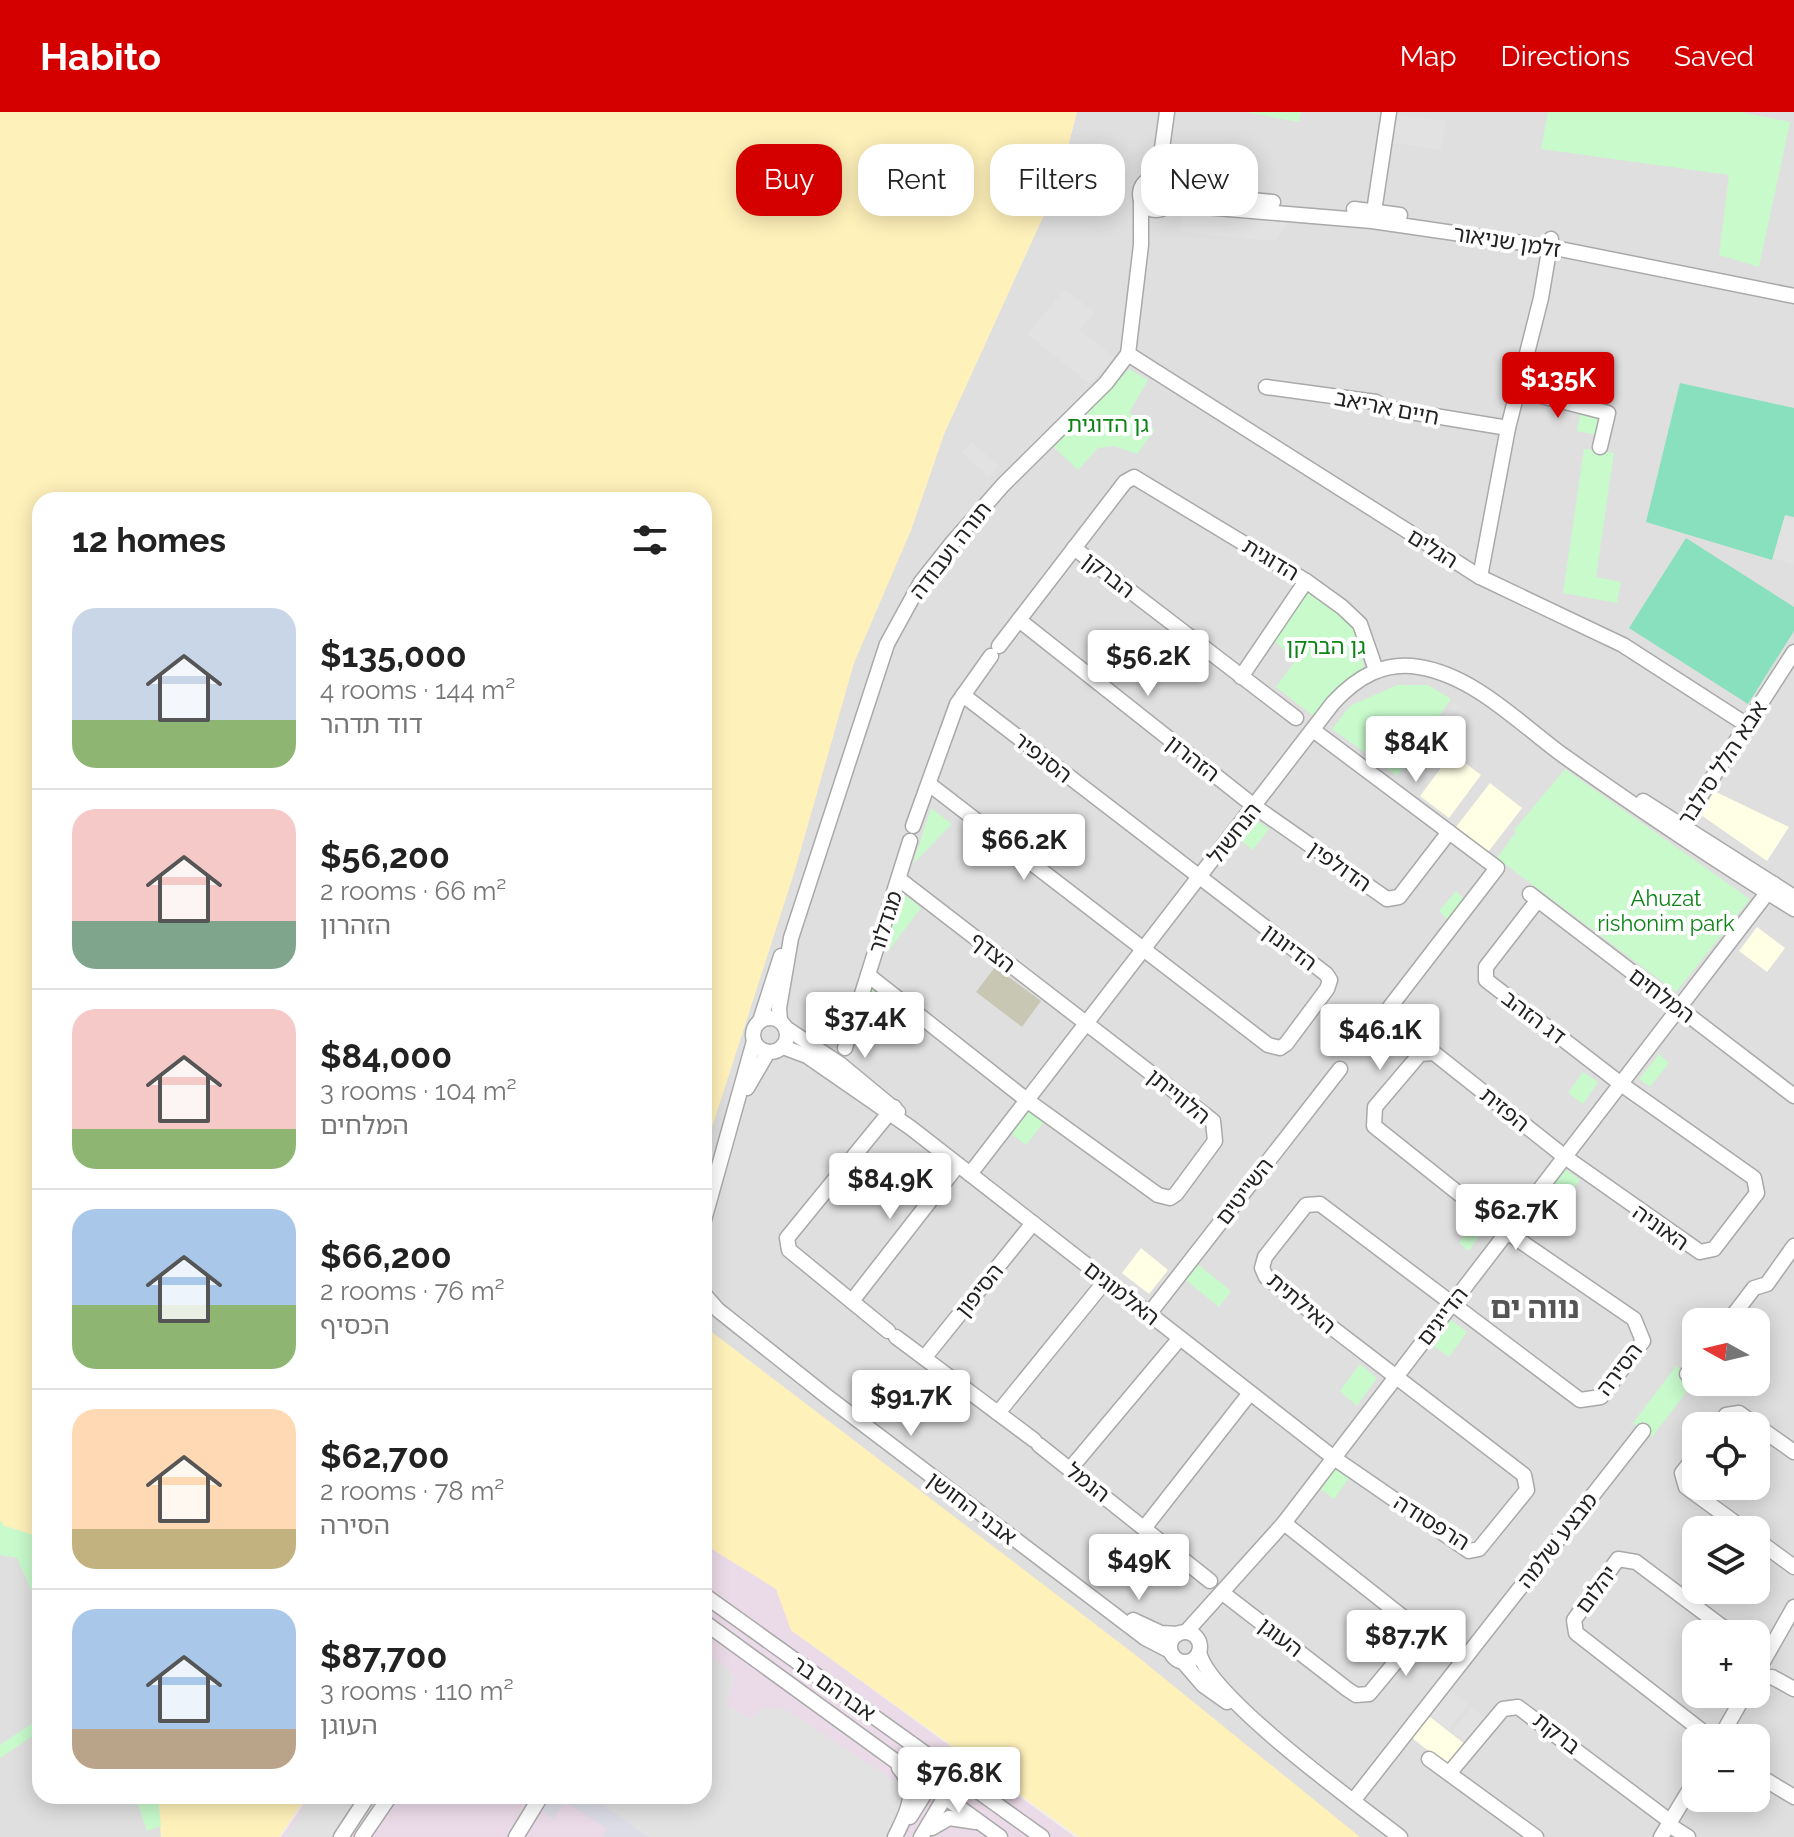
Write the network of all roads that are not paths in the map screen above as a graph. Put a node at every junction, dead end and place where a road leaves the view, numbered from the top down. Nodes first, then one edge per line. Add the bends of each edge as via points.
1 (1167, 112) edge
2 (1389, 112) edge
3 (1162, 141) junction
4 (1161, 144) edge
5 (1162, 144) edge
6 (1258, 202) edge
7 (1258, 209) edge
8 (1145, 216) edge
9 (1373, 216) junction
10 (1550, 243) junction
11 (1794, 288) edge
12 (1794, 296) edge
13 (1128, 354) junction
14 (1266, 387) dead end
15 (1518, 390) junction
16 (1508, 428) junction
17 (1600, 447) dead end
18 (1134, 477) joint
19 (1074, 548) junction
20 (1480, 577) junction
21 (1306, 581) junction
22 (1019, 620) junction
23 (1794, 652) edge
24 (1376, 670) junction
25 (1241, 677) junction
26 (963, 695) junction
27 (1296, 718) dead end
28 (1747, 725) junction
29 (1313, 730) junction
30 (929, 784) junction
31 (1254, 806) junction
32 (1680, 828) junction
33 (1449, 832) junction
34 (1199, 878) junction
35 (899, 879) junction
36 (1771, 889) junction
37 (1794, 897) edge
38 (1533, 898) joint
39 (1794, 909) edge
40 (791, 938) junction
41 (1143, 951) junction
42 (868, 975) junction
43 (1679, 1008) junction
44 (1380, 1020) dead end
45 (760, 1021) junction
46 (783, 1025) junction
47 (1086, 1025) junction
48 (754, 1041) junction
49 (845, 1048) dead end
50 (776, 1050) junction
51 (1340, 1069) dead end
52 (1621, 1084) junction
53 (1794, 1096) edge
54 (1028, 1101) junction
55 (737, 1105) junction
56 (890, 1111) junction
57 (1565, 1157) junction
58 (958, 1165) junction
59 (970, 1174) junction
60 (712, 1192) edge
61 (1033, 1223) junction
62 (1507, 1232) junction
63 (1794, 1246) edge
64 (1106, 1280) junction
65 (712, 1301) edge
66 (852, 1301) junction
67 (1452, 1304) junction
68 (1739, 1308) edge
69 (1149, 1314) junction
70 (1180, 1338) junction
71 (925, 1357) junction
72 (1395, 1378) junction
73 (1250, 1393) junction
74 (998, 1413) junction
75 (1643, 1431) dead end
76 (1770, 1435) edge
77 (1794, 1452) edge
78 (1334, 1458) junction
79 (1070, 1469) junction
80 (1704, 1500) edge
81 (1726, 1516) edge
82 (1284, 1523) junction
83 (1145, 1527) junction
84 (1770, 1549) edge
85 (1794, 1567) edge
86 (1210, 1581) dead end
87 (1224, 1594) junction
88 (1093, 1599) junction
89 (712, 1601) edge
90 (1794, 1607) edge
91 (1713, 1620) edge
92 (712, 1628) edge
93 (1190, 1640) junction
94 (1770, 1642) edge
95 (1170, 1651) junction
96 (1184, 1663) junction
97 (1772, 1677) dead end
98 (1794, 1689) edge
99 (1693, 1724) edge
100 (1270, 1733) junction
101 (888, 1756) junction
102 (1429, 1759) dead end
103 (1451, 1771) junction
104 (953, 1772) junction
105 (1770, 1782) edge
106 (930, 1785) junction
107 (1794, 1797) edge
108 (947, 1798) junction
109 (1353, 1801) junction
110 (1682, 1803) edge
111 (363, 1804) edge
112 (385, 1804) edge
113 (536, 1804) edge
114 (988, 1828) junction
115 (1667, 1828) edge
116 (341, 1837) edge
117 (362, 1837) edge
118 (516, 1837) edge
119 (896, 1837) edge
120 (922, 1837) edge
121 (1000, 1837) edge
122 (1042, 1837) edge
123 (1400, 1837) edge
124 (1536, 1837) edge
125 (1688, 1837) edge

1 - 3 street
2 - 9 street
3 - 4 street
3 - 5 street
6 - 9 street, זלמן שניאור
7 - 9 street, זלמן שניאור
8 - 13 street
9 - 10 street, זלמן שניאור
10 - 11 street, זלמן שניאור
10 - 12 street, זלמן שניאור
10 - 15 street
13 - 20 street, הגלים
13 - 40 street, תורה ועבודה via 1106,383 987,502 908,603 871,685
14 - 16 street, חיים אריאב
15 - 16 street
15 - 17 street via 1608,413
16 - 20 street
18 - 19 street, מגדלור
18 - 21 street, הדוגית
19 - 22 street, מגדלור
19 - 25 street, הברקן
20 - 28 street, הגלים via 1623,645
21 - 24 street, הדוגית via 1360,624
21 - 25 street
22 - 26 street, מגדלור
22 - 31 street, הזהרון
23 - 28 street, אבא הלל סילבר
24 - 29 street, הנחשול via 1345,690
24 - 32 street, הנחשול via 1404,665 1433,670 1487,697 1563,755
25 - 27 street, הברקן
26 - 30 street, מגדלור
26 - 34 street, הסנפיר
28 - 32 street, אבא הלל סילבר
29 - 31 street, הנחשול
29 - 33 street
30 - 35 street, מגדלור
30 - 41 street
31 - 33 street, הדולפין via 1391,900 1399,897
31 - 34 street, הנחשול
32 - 36 street, הנחשול
33 - 44 street via 1497,868
34 - 41 street, הנחשול
34 - 41 street, הדיונון via 1330,980 1286,1044 1268,1045
35 - 42 street, מגדלור
35 - 47 street, הצדף
36 - 37 street, הנחשול
36 - 39 street, הנחשול
36 - 43 street, הדייגים
38 - 43 street, המלחים
38 - 52 street, דג הזהב via 1486,967 1486,980
40 - 45 street, תורה ועבודה
40 - 46 street, תורה ועבודה via 779,1008
41 - 47 street, הנחשול
42 - 49 street, מגדלור
42 - 54 street
43 - 52 street, הדייגים
43 - 53 street, המלחים
45 - 46 street via 770,1018
45 - 48 street, תורה ועבודה
46 - 50 street, תורה ועבודה
46 - 56 street, האלמוגים via 840,1064
47 - 54 street, הנחשול
47 - 54 street, הלווייתן via 1213,1121 1215,1141 1176,1194 1158,1195
48 - 50 street, האלמוגים
48 - 55 street
50 - 55 street
50 - 56 street, האלמוגים via 807,1056
51 - 69 street, השייטים
52 - 57 street, הדייגים
52 - 57 street, האוניה via 1754,1178 1756,1198 1714,1249 1700,1252
54 - 59 street, הנחשול
55 - 60 street
56 - 58 street, האלמוגים
56 - 66 street, הנמל via 787,1238 789,1250
57 - 62 street, הדייגים
57 - 62 street, הפזית via 1434,1053 1420,1054 1375,1107 1374,1126
58 - 59 street, האלמוגים
58 - 66 street
59 - 61 street, האלמוגים
61 - 64 street, האלמוגים
61 - 71 street, הסיפון
62 - 67 street, הדייגים
62 - 67 street, הסירה via 1639,1325 1643,1341 1601,1397 1580,1400
63 - 68 street via 1767,1284 1754,1288
64 - 69 street, האלמוגים
64 - 74 street
65 - 88 street, אבני החושן via 748,1335
66 - 71 street, הנמל
67 - 72 street, הדייגים
67 - 72 street, האילתית via 1315,1203 1306,1205 1265,1257 1266,1277
69 - 70 street, האלמוגים
70 - 73 street, האלמוגים
70 - 79 street
71 - 74 street, הנמל
72 - 78 street, הדייגים
72 - 78 street, הרפסודה via 1524,1475 1527,1490 1519,1502 1484,1546 1469,1551
73 - 78 street, האלמוגים
73 - 83 street
74 - 79 street, הנמל
75 - 109 street, מבצע שלמה
76 - 77 street
78 - 82 street, הדייגים
79 - 83 street, הנמל
80 - 81 street
82 - 87 street, הדייגים
82 - 87 street, העוגן via 1416,1631 1369,1694 1347,1689
83 - 86 street, הנמל
84 - 85 street
87 - 93 street, הדייגים
88 - 93 street, אבני החושן via 1147,1628
88 - 95 street, אבני החושן
89 - 104 street, אברהם בר
90 - 94 street
91 - 99 street, יהלום via 1624,1558 1618,1559 1574,1620 1576,1633
92 - 101 street, אברהם בר
93 - 95 street, הדייגים via 1171,1641
93 - 96 street via 1193,1660
93 - 100 street via 1224,1689
95 - 96 street, אבני החושן
96 - 100 street via 1203,1685
97 - 98 street
100 - 109 street
101 - 106 street, אברהם בר
101 - 119 street via 908,1779 912,1794
102 - 103 street
103 - 115 street, ברקת via 1503,1709 1518,1707
103 - 124 street
104 - 106 street
104 - 108 street
104 - 122 street, אברהם בר
105 - 107 street
106 - 108 street, אברהם בר
106 - 119 street
108 - 114 street, אברהם בר
108 - 120 street
109 - 123 street
110 - 115 street
111 - 116 street
112 - 117 street
113 - 118 street
114 - 120 street via 949,1818
114 - 121 street, אברהם בר
115 - 125 street, ברקת

